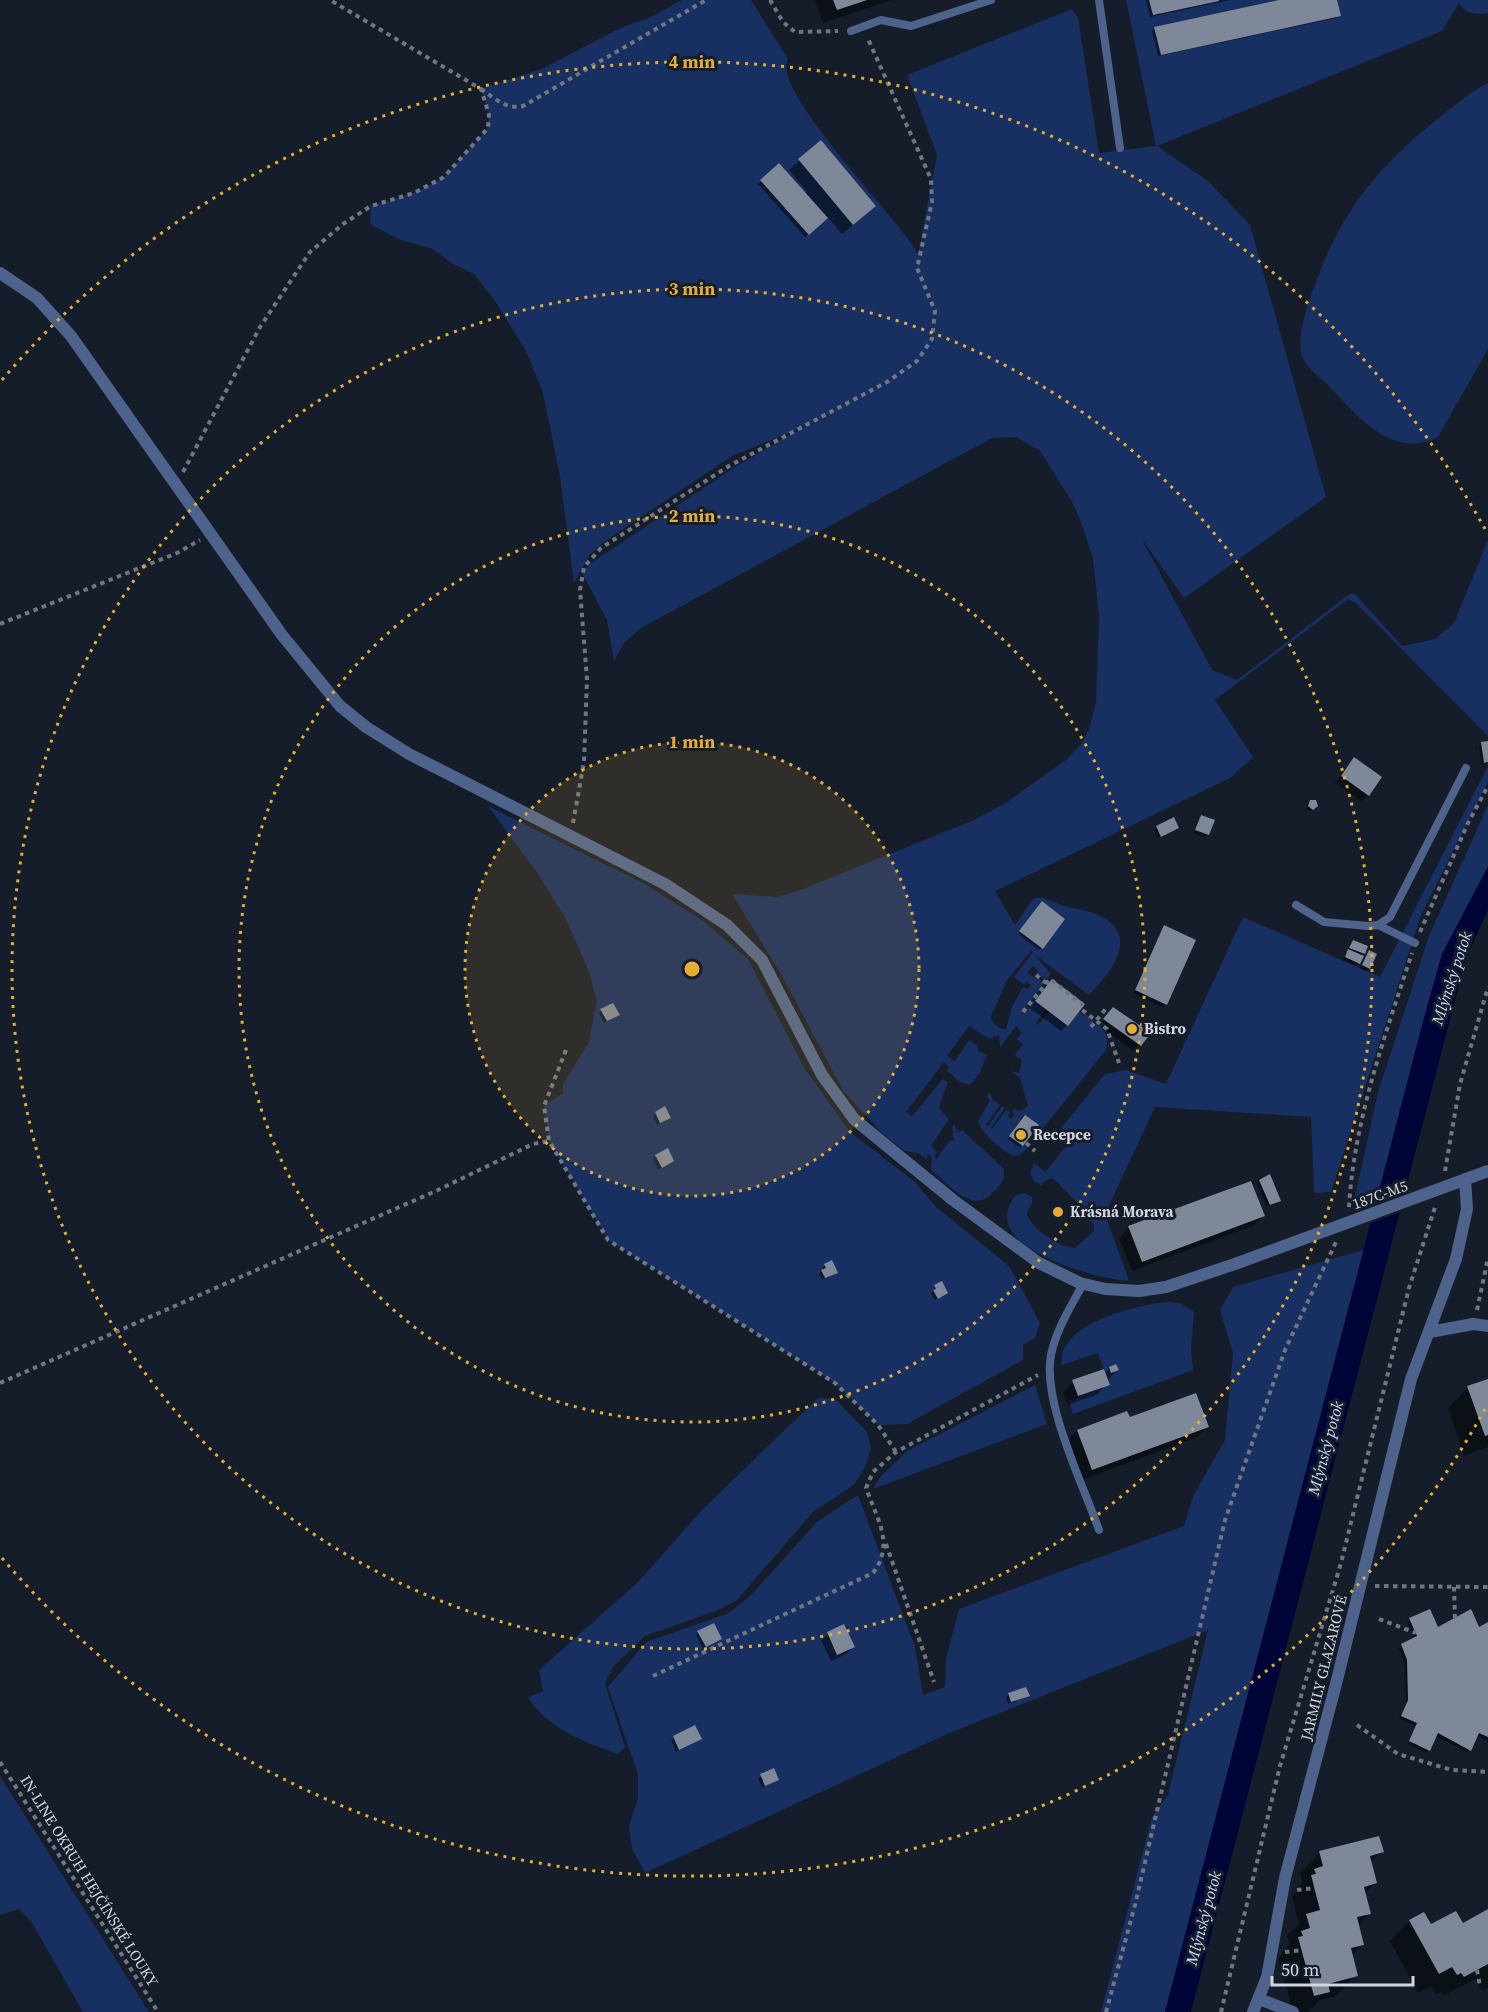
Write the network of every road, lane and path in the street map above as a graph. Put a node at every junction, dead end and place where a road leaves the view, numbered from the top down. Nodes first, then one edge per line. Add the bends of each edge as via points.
1 (330, 0) edge
2 (706, 0) edge
3 (770, 0) edge
4 (991, 0) edge
5 (1099, 0) edge
6 (851, 31) junction
7 (481, 89) junction
8 (1120, 148) dead end
9 (0, 273) edge
10 (173, 480) junction
11 (211, 534) junction
12 (0, 624) edge
13 (1466, 768) dead end
14 (1488, 786) edge
15 (568, 835) junction
16 (1296, 905) dead end
17 (1378, 925) junction
18 (1415, 943) junction
19 (1036, 975) dead end
20 (1046, 983) junction
21 (1488, 987) edge
22 (1108, 1006) dead end
23 (1023, 1012) dead end
24 (1096, 1020) junction
25 (1091, 1027) dead end
26 (566, 1050) dead end
27 (1119, 1063) dead end
28 (549, 1141) junction
29 (1026, 1143) dead end
30 (1035, 1151) dead end
31 (1488, 1171) edge
32 (1466, 1179) junction
33 (1443, 1183) junction
34 (1435, 1206) dead end
35 (1347, 1223) junction
36 (1488, 1258) edge
37 (1083, 1284) junction
38 (1473, 1324) junction
39 (1488, 1326) edge
40 (1430, 1332) junction
41 (1049, 1369) junction
42 (0, 1383) edge
43 (896, 1452) junction
44 (1099, 1530) dead end
45 (885, 1541) junction
46 (1360, 1586) junction
47 (1454, 1587) junction
48 (1488, 1587) edge
49 (1378, 1619) dead end
50 (1455, 1619) dead end
51 (1416, 1633) dead end
52 (653, 1676) dead end
53 (934, 1682) dead end
54 (1357, 1725) dead end
55 (0, 1762) edge
56 (1488, 1772) edge
57 (1314, 1888) dead end
58 (1297, 1890) dead end
59 (1302, 1950) dead end
60 (1285, 1952) dead end
61 (1477, 1970) dead end
62 (1480, 1986) dead end
63 (1259, 1999) junction
64 (158, 2012) edge
65 (1106, 2012) edge
66 (1221, 2012) edge
67 (1253, 2012) edge
68 (1293, 2012) edge

1 - 7 path
2 - 7 path via 523,106 504,105
3 - 6 path via 783,22 795,32
4 - 6 lane via 911,26 880,20
5 - 8 lane
6 - 15 path via 869,39 931,179 932,202 917,268 935,311 932,339 916,361 887,382 729,466 601,548 584,567 580,590 587,679 584,762 576,814
7 - 10 path via 489,115 488,128 444,177 414,193 371,206 310,252 260,327 190,462
9 - 10 street, 187C-M5 via 37,298 60,323
10 - 11 street, 187C-M5
11 - 12 path via 177,553
11 - 15 street, 187C-M5 via 302,661 346,712 409,754
13 - 17 lane via 1390,917
14 - 18 path
15 - 37 street, 187C-M5 via 681,894 736,933 762,960 822,1075 858,1124 1022,1252
16 - 17 lane via 1324,922
17 - 18 lane
18 - 35 path via 1376,1065 1353,1170
19 - 20 path
20 - 23 path
20 - 24 path via 1051,980
21 - 33 path via 1460,1084
22 - 24 path
24 - 25 path
24 - 27 path via 1110,1032
26 - 28 path via 544,1106
28 - 42 path via 533,1144 438,1190
28 - 43 path via 608,1239 835,1383 878,1425
29 - 30 path
31 - 32 street, 187C-M5
32 - 33 street, 187C-M5
32 - 40 street, JARMILY GLAZAROVÉ via 1465,1224
33 - 35 street, 187C-M5 via 1421,1196
34 - 66 path via 1409,1288 1341,1563 1280,1766
35 - 37 street, 187C-M5 via 1174,1285 1139,1291
35 - 65 path via 1285,1350 1225,1520 1135,1905
36 - 38 path
37 - 41 lane via 1060,1330
38 - 39 street
38 - 40 street
40 - 46 street, JARMILY GLAZAROVÉ via 1411,1379
41 - 43 path
41 - 44 lane via 1052,1398
43 - 45 path via 873,1472 866,1488
45 - 52 path via 883,1560 873,1573
45 - 53 path
46 - 47 path
46 - 63 street, JARMILY GLAZAROVÉ via 1285,1878 1267,1977
47 - 48 path
47 - 50 path
49 - 51 path
54 - 56 path via 1398,1754 1452,1770
55 - 64 path, IN-LINE OKRUH HEJČÍNSKÉ LOUKY
57 - 58 path
59 - 60 path
61 - 62 path
63 - 67 street, JARMILY GLAZAROVÉ
63 - 68 street

